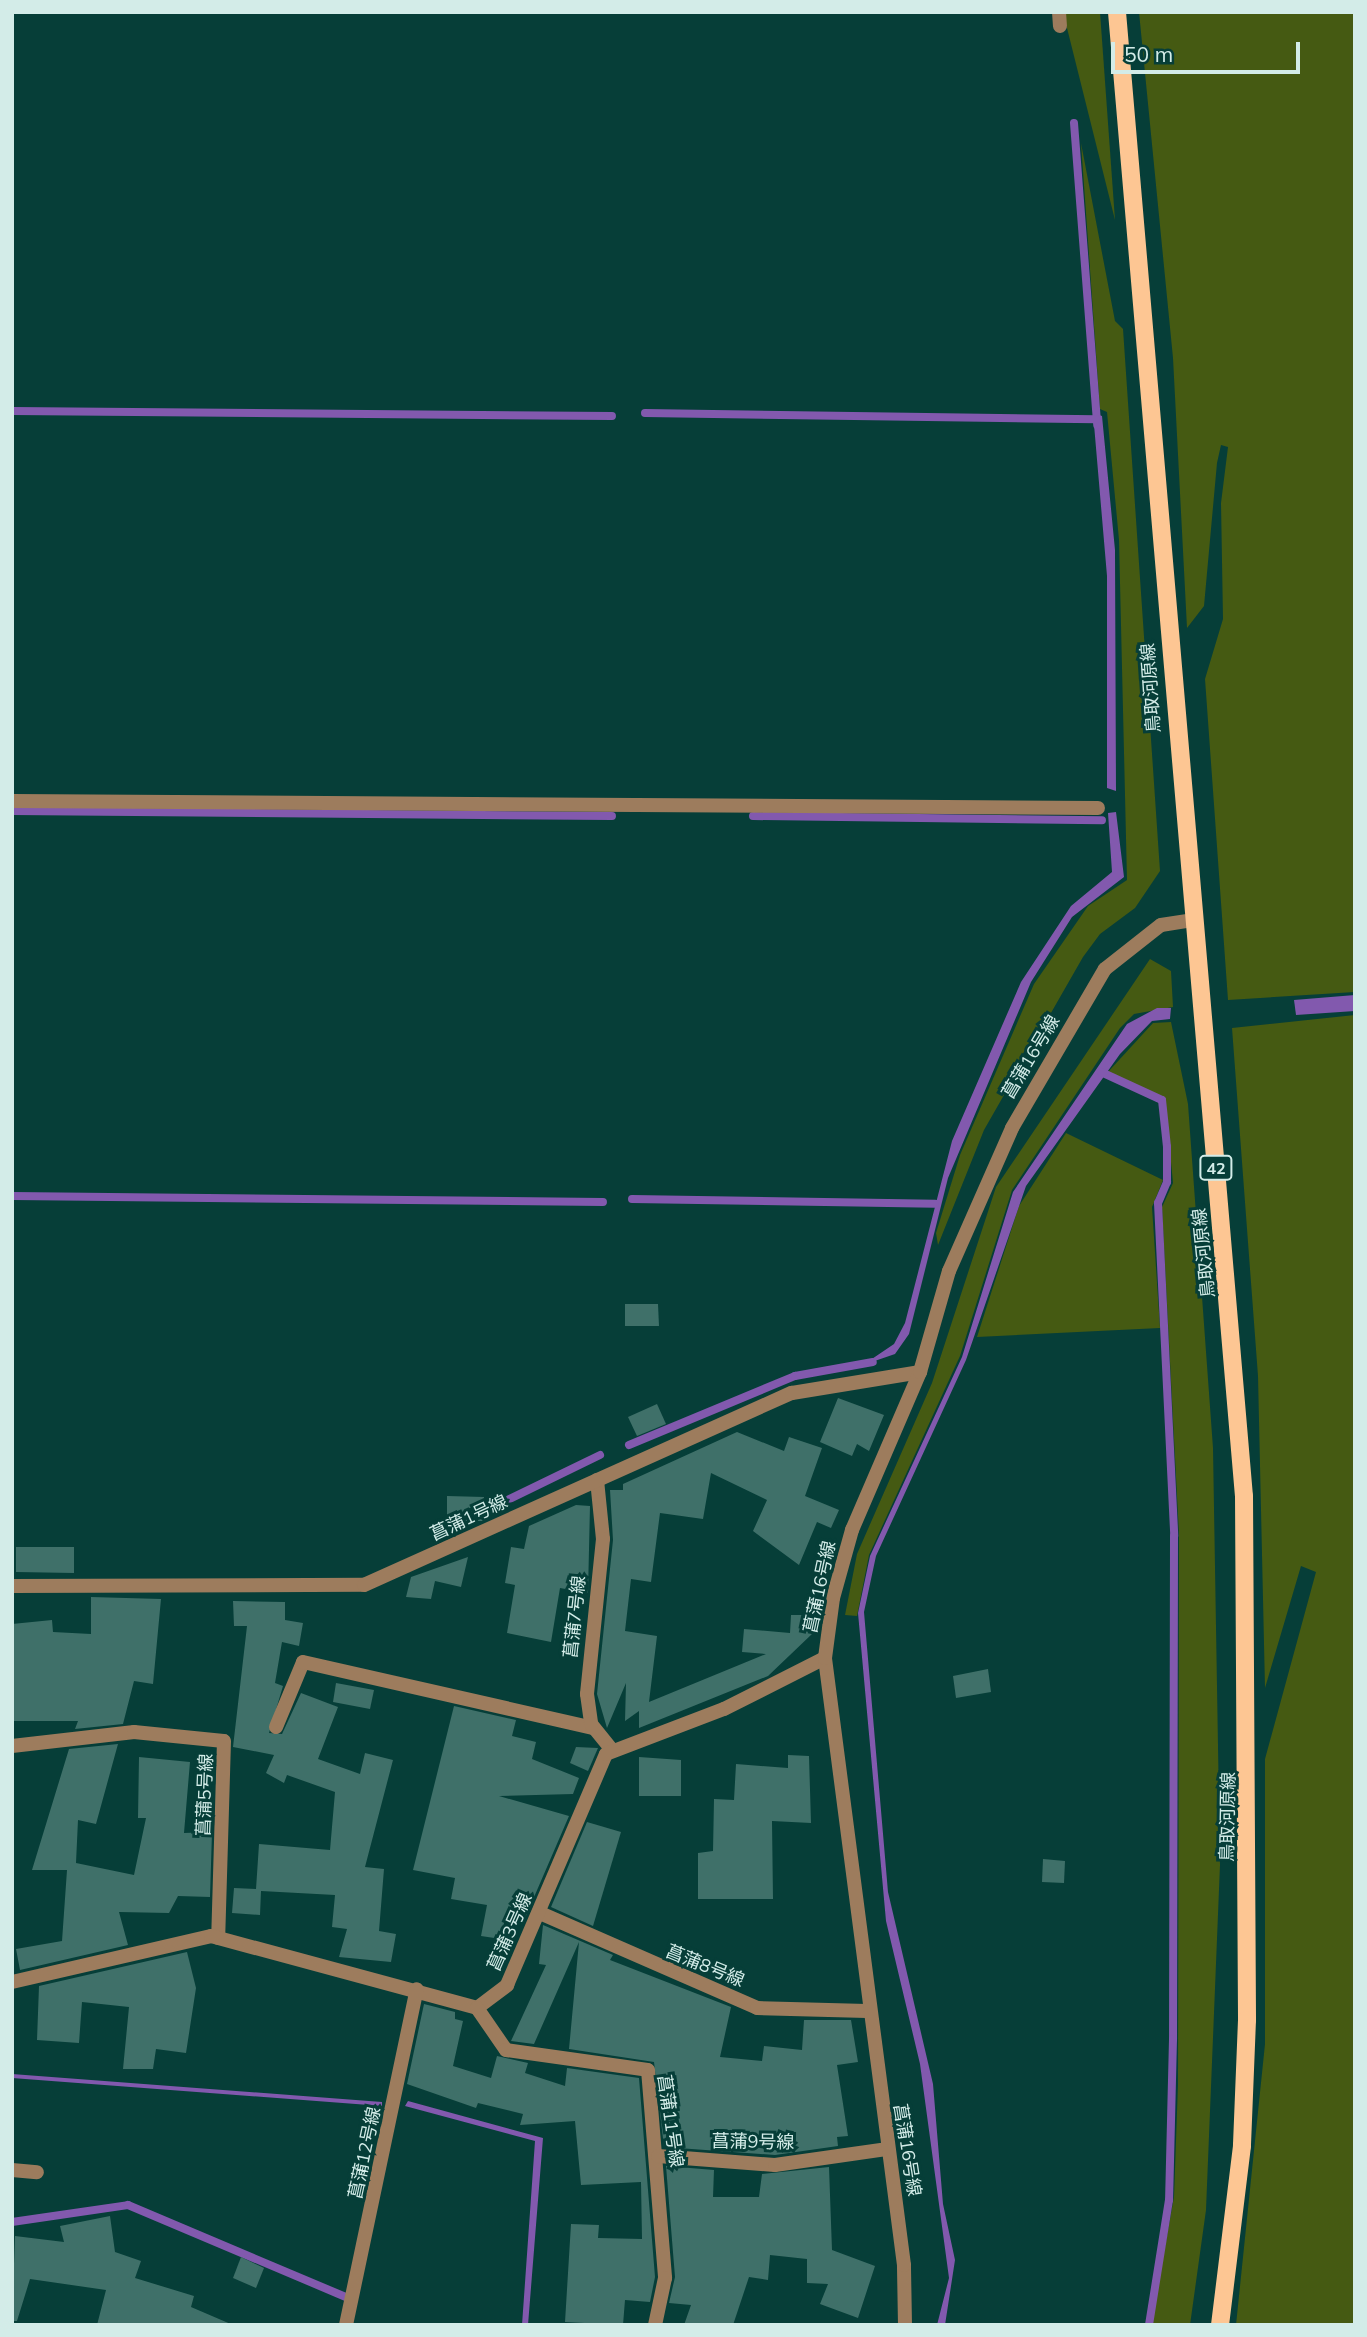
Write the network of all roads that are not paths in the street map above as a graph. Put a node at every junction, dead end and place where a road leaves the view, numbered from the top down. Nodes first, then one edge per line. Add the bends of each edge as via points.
1 (1117, 12) edge
2 (12, 801) edge
3 (1098, 808) dead end
4 (1191, 920) junction
5 (920, 1372) junction
6 (597, 1480) junction
7 (12, 1586) edge
8 (825, 1658) junction
9 (276, 1727) dead end
10 (593, 1728) junction
11 (12, 1746) edge
12 (612, 1751) junction
13 (540, 1913) junction
14 (218, 1938) junction
15 (12, 1982) edge
16 (417, 1989) junction
17 (477, 2008) junction
18 (867, 2011) junction
19 (888, 2149) junction
20 (658, 2155) junction
21 (12, 2170) edge
22 (37, 2172) dead end
23 (346, 2325) edge
24 (655, 2325) edge
25 (905, 2325) edge
26 (1220, 2325) edge

1 - 4 main road, 鳥取河原線 / 42
2 - 3 street
4 - 5 street, 菖蒲16号線 via 1161,925 1105,969 1012,1128 949,1271
4 - 26 main road, 鳥取河原線 / 42 via 1244,1496 1247,2020 1242,2146
5 - 6 street, 菖蒲1号線 via 792,1393
5 - 8 street, 菖蒲16号線 via 841,1562
6 - 7 street, 菖蒲1号線 via 364,1585
6 - 10 street, 菖蒲7号線 via 603,1539 587,1694
8 - 12 street via 724,1709
8 - 18 street, 菖蒲16号線
9 - 10 street via 303,1662
10 - 12 street, 菖蒲7号線
11 - 14 street, 菖蒲5号線 via 134,1732 224,1741
12 - 13 street, 菖蒲3号線
13 - 17 street, 菖蒲3号線 via 507,1984
13 - 18 street, 菖蒲8号線 via 757,2008
14 - 15 street
14 - 16 street
16 - 17 street
16 - 23 street, 菖蒲12号線
17 - 20 street, 菖蒲11号線 via 506,2050 648,2070
18 - 19 street, 菖蒲16号線
19 - 20 street, 菖蒲9号線 via 775,2165
19 - 25 street, 菖蒲16号線
20 - 24 street, 菖蒲11号線 via 665,2278
21 - 22 street

